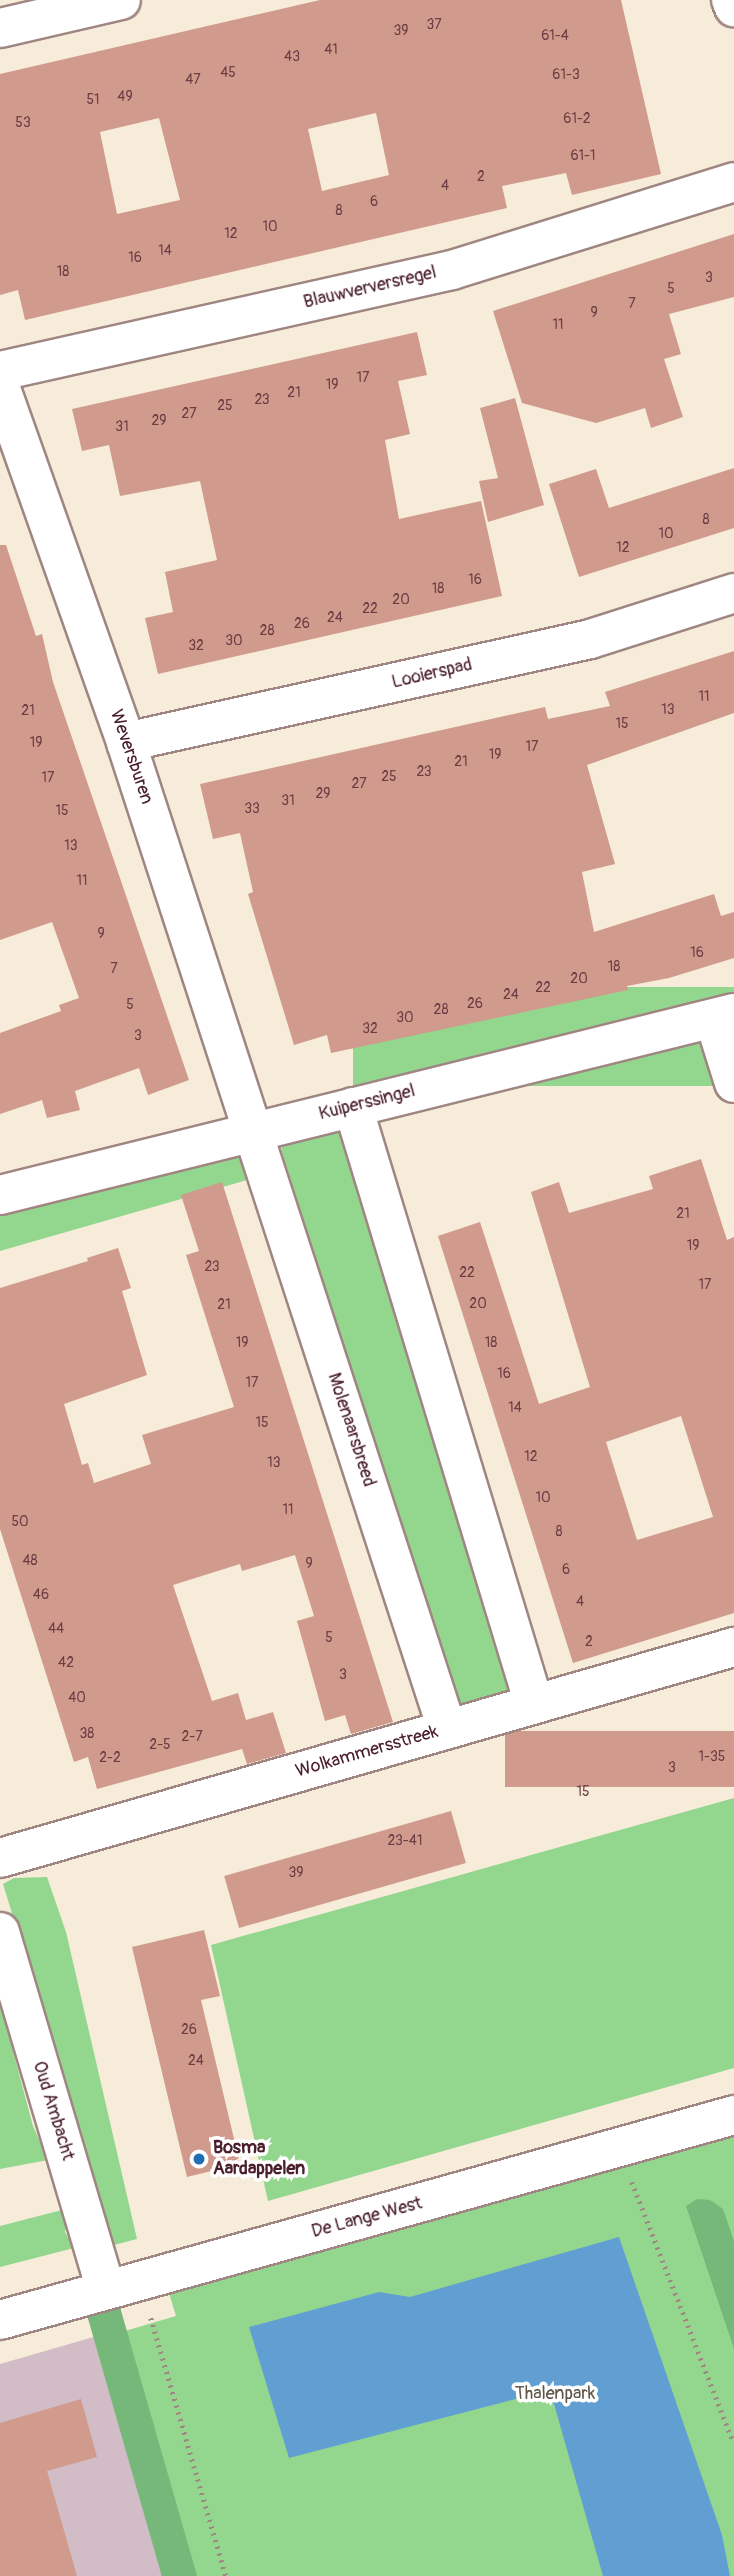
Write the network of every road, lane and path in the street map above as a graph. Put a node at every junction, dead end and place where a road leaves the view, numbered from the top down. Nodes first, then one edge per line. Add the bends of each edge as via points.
1 (121, 0) edge
2 (731, 0) edge
3 (734, 7) edge
4 (0, 28) edge
5 (734, 182) edge
6 (0, 371) edge
7 (0, 386) edge
8 (734, 593) edge
9 (126, 743) junction
10 (724, 1016) edge
11 (734, 1083) edge
12 (353, 1107) junction
13 (254, 1131) junction
14 (0, 1195) edge
15 (734, 1647) edge
16 (534, 1704) junction
17 (447, 1729) junction
18 (0, 1858) edge
19 (0, 1932) edge
20 (734, 2115) edge
21 (618, 2148) junction
22 (123, 2285) junction
23 (0, 2320) edge
24 (734, 2442) edge
25 (226, 2576) edge

1 - 4 street
2 - 3 street
5 - 6 street, Blauwverversregel via 452,270
7 - 9 street, Weversburen
8 - 9 street, Looierspad via 590,639
9 - 13 street, Weversburen
10 - 11 street
10 - 12 street, Kuiperssingel
12 - 13 street, Kuiperssingel
12 - 16 street
13 - 14 street, Kuiperssingel
13 - 17 street, Molenaarsbreed
15 - 16 street, Wolkammersstreek
16 - 17 street, Wolkammersstreek
17 - 18 street, Wolkammersstreek
19 - 22 street, Oud Ambacht
20 - 21 street, De Lange West
21 - 22 street, De Lange West
21 - 24 path
22 - 23 street, De Lange West
22 - 25 path

